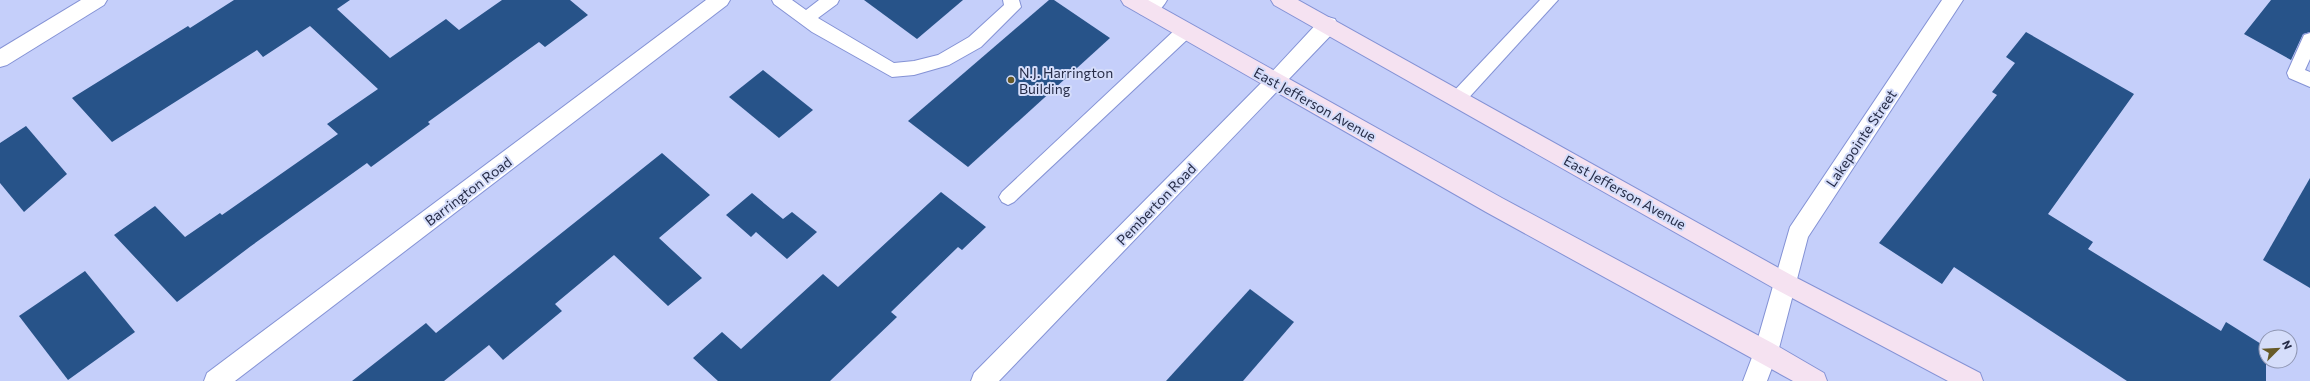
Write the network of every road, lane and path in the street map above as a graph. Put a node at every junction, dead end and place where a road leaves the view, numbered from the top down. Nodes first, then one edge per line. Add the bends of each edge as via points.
1 (97, 0) edge
2 (720, 0) edge
3 (780, 0) edge
4 (831, 0) edge
5 (1011, 0) edge
6 (1281, 0) edge
7 (1550, 0) edge
8 (1953, 0) edge
9 (1145, 3) edge
10 (807, 18) junction
11 (1328, 25) junction
12 (1185, 31) junction
13 (2310, 40) edge
14 (0, 59) edge
15 (2310, 80) edge
16 (1275, 82) junction
17 (1458, 98) junction
18 (1008, 197) dead end
19 (1785, 283) junction
20 (1766, 352) junction
21 (216, 381) edge
22 (983, 381) edge
23 (1755, 381) edge
24 (1815, 381) edge
25 (1970, 381) edge

1 - 14 street
2 - 21 street, Barrington Road
3 - 10 lane
4 - 10 lane
5 - 10 lane via 1013,7 975,42 943,60 914,68 892,70
6 - 11 main road, East Jefferson Avenue
7 - 17 lane
8 - 19 street, Lakepointe Street via 1798,234
9 - 12 main road, East Jefferson Avenue
11 - 16 street, Pemberton Road
11 - 17 main road, East Jefferson Avenue
12 - 16 main road, East Jefferson Avenue
12 - 18 lane
13 - 15 lane via 2295,73
16 - 20 main road, East Jefferson Avenue
16 - 22 street, Pemberton Road
17 - 19 main road, East Jefferson Avenue
19 - 20 street, Lakepointe Street
19 - 25 main road, East Jefferson Avenue
20 - 23 street
20 - 24 main road, East Jefferson Avenue

